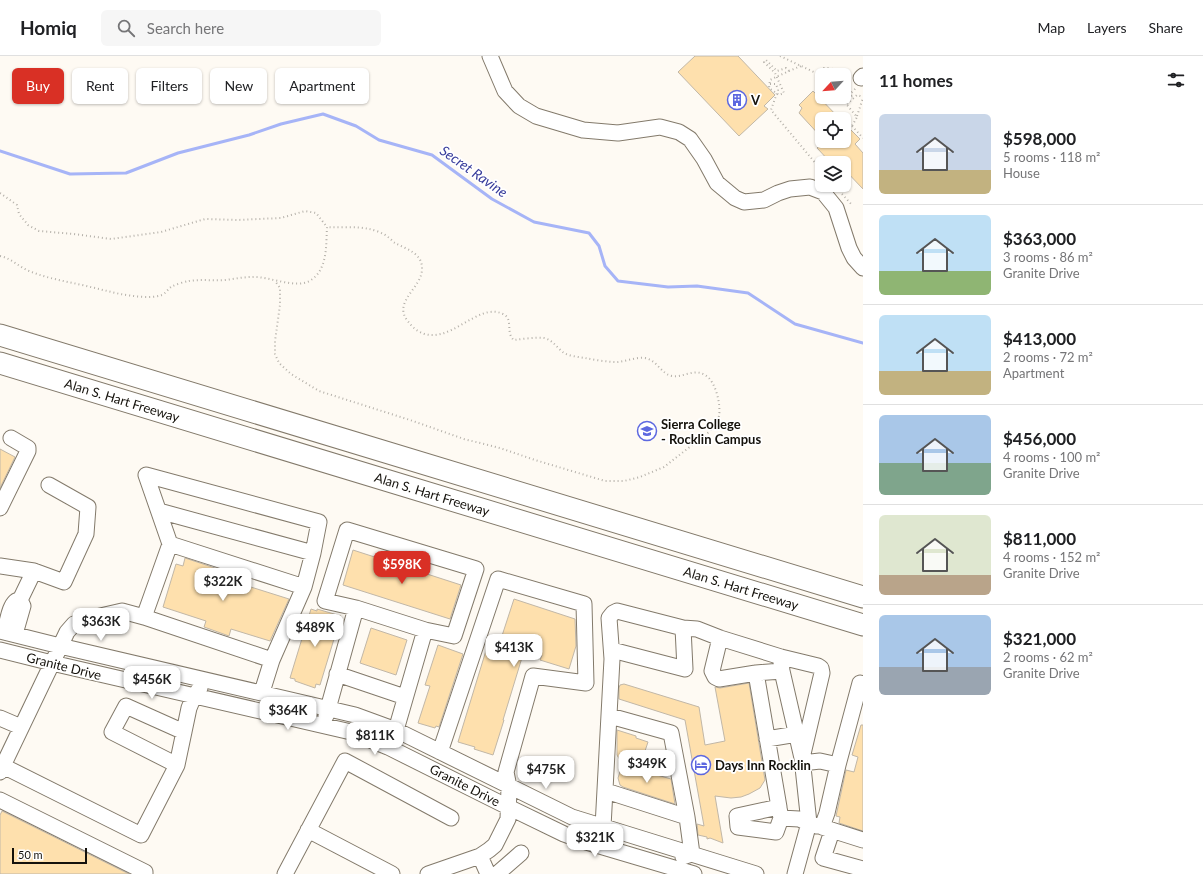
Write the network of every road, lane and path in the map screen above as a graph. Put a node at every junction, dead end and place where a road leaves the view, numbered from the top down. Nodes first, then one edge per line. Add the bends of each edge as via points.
1 (490, 56) edge
2 (780, 56) edge
3 (801, 66) junction
4 (789, 71) junction
5 (815, 73) edge
6 (777, 76) junction
7 (860, 80) edge
8 (770, 84) junction
9 (851, 92) edge
10 (857, 95) junction
11 (851, 96) edge
12 (863, 98) edge
13 (846, 105) joint
14 (857, 117) junction
15 (863, 138) edge
16 (815, 163) edge
17 (0, 193) edge
18 (327, 227) junction
19 (0, 256) edge
20 (863, 268) edge
21 (275, 281) junction
22 (0, 335) edge
23 (0, 363) edge
24 (12, 438) dead end
25 (49, 485) dead end
26 (0, 508) edge
27 (159, 512) junction
28 (170, 544) junction
29 (313, 553) junction
30 (0, 566) edge
31 (34, 571) junction
32 (304, 587) junction
33 (863, 597) edge
34 (356, 608) junction
35 (144, 617) junction
36 (863, 625) edge
37 (683, 628) junction
38 (425, 630) junction
39 (6, 632) edge
40 (720, 638) junction
41 (60, 646) junction
42 (0, 650) edge
43 (612, 650) junction
44 (272, 660) junction
45 (52, 663) junction
46 (782, 664) junction
47 (756, 673) junction
48 (338, 674) junction
49 (218, 683) junction
50 (863, 685) edge
51 (262, 692) junction
52 (194, 696) junction
53 (405, 697) junction
54 (328, 708) junction
55 (610, 716) junction
56 (0, 718) edge
57 (856, 724) edge
58 (324, 725) junction
59 (21, 727) junction
60 (396, 730) junction
61 (184, 732) junction
62 (797, 734) junction
63 (767, 739) junction
64 (440, 752) junction
65 (802, 760) junction
66 (838, 764) junction
67 (177, 765) junction
68 (1, 769) edge
69 (509, 787) junction
70 (606, 791) junction
71 (0, 800) edge
72 (509, 807) junction
73 (687, 817) junction
74 (452, 818) dead end
75 (603, 827) junction
76 (821, 827) junction
77 (308, 830) junction
78 (863, 840) edge
79 (521, 853) dead end
80 (692, 854) junction
81 (480, 856) junction
82 (642, 858) junction
83 (863, 869) edge
84 (146, 874) edge
85 (285, 874) edge
86 (392, 874) edge
87 (428, 874) edge
88 (488, 874) edge
89 (497, 874) edge
90 (694, 874) edge
91 (756, 874) edge
92 (795, 874) edge

1 - 20 street via 506,91 519,106 536,116 583,130 618,133 660,127 679,132 690,139 717,183 744,202 764,200 790,189 810,187 824,192 836,208 848,248
2 - 3 path
3 - 4 path
3 - 5 path
4 - 6 path
4 - 6 path via 786,68 777,71 766,60 764,62
6 - 8 path via 770,80
6 - 8 path via 784,93 779,95 769,88
7 - 9 path
8 - 16 path via 776,84 778,90 771,110
10 - 11 path
10 - 12 path
10 - 13 path
12 - 14 path
13 - 14 path
14 - 15 path via 851,127
17 - 18 path via 17,205 19,214 28,225 39,231 111,239 160,232 205,219 281,218 305,211 316,213
18 - 21 path via 325,258 315,278 297,283
18 - 21 path via 368,228 416,254 422,268 421,276 405,302 404,311 405,318 418,331 432,335 442,333 489,312 501,313 507,317 511,338 514,340 544,338 569,355 596,360 614,362 647,358 664,373 673,377 693,372 706,375 716,387 719,417 715,426 664,467 640,477 619,481 605,481 495,446 464,439 319,391 291,374 275,354 280,288
19 - 21 path via 46,277 142,297 158,296 171,287 202,280 253,277 270,278
22 - 33 highway, Alan S. Hart Freeway
23 - 36 highway, Alan S. Hart Freeway
24 - 26 street via 28,448 28,451
25 - 31 street via 88,506 86,534 64,582
27 - 28 street
27 - 29 street
27 - 29 street via 146,475 319,522
28 - 32 street
28 - 35 street
29 - 32 street
30 - 31 street
31 - 39 street via 20,600 23,606
32 - 44 street
34 - 38 street
34 - 38 street via 325,601 347,530 476,569 454,636
34 - 48 street
35 - 41 street via 122,611 74,624
35 - 44 street
37 - 40 street via 697,629
37 - 43 street via 617,611 610,618
37 - 43 street via 685,669
38 - 53 street
39 - 41 street, Granite Drive
40 - 46 street
40 - 47 street via 712,671 715,677 719,679
41 - 45 street
41 - 49 street, Granite Drive
42 - 45 street, Granite Drive
43 - 55 street
44 - 51 street
45 - 52 street, Granite Drive
45 - 59 street
46 - 47 street
46 - 62 street
46 - 65 street via 821,668
47 - 63 street
48 - 53 street
48 - 54 street
49 - 51 street, Granite Drive
49 - 52 street via 201,687
50 - 57 street via 860,683
51 - 54 street, Granite Drive
52 - 58 street, Granite Drive
52 - 61 street
53 - 60 street
54 - 58 street
54 - 60 street, Granite Drive
55 - 70 street
55 - 73 street via 671,733
56 - 59 street
57 - 66 street
58 - 72 street, Granite Drive via 351,732 388,747
59 - 68 street
60 - 64 street, Granite Drive
61 - 67 street
61 - 67 street via 126,706 112,732
62 - 63 street
62 - 65 street
63 - 76 street via 780,813
64 - 69 street, Granite Drive
64 - 69 street via 498,579 584,604 586,683 533,676 506,772
65 - 66 street
65 - 76 street
66 - 76 street via 827,813
67 - 68 street via 141,835
69 - 72 street
69 - 75 street, Granite Drive via 572,817
70 - 73 street
70 - 75 street
71 - 84 street
72 - 81 street via 508,819 495,845
72 - 82 street, Granite Drive via 564,834
73 - 80 street
74 - 77 street via 345,761
75 - 80 street, Granite Drive
76 - 78 street
76 - 83 street via 823,858
76 - 92 street
77 - 85 street
77 - 86 street
79 - 89 street
80 - 82 street via 679,858
80 - 91 street, Granite Drive
81 - 87 street
81 - 88 street
82 - 90 street, Granite Drive

